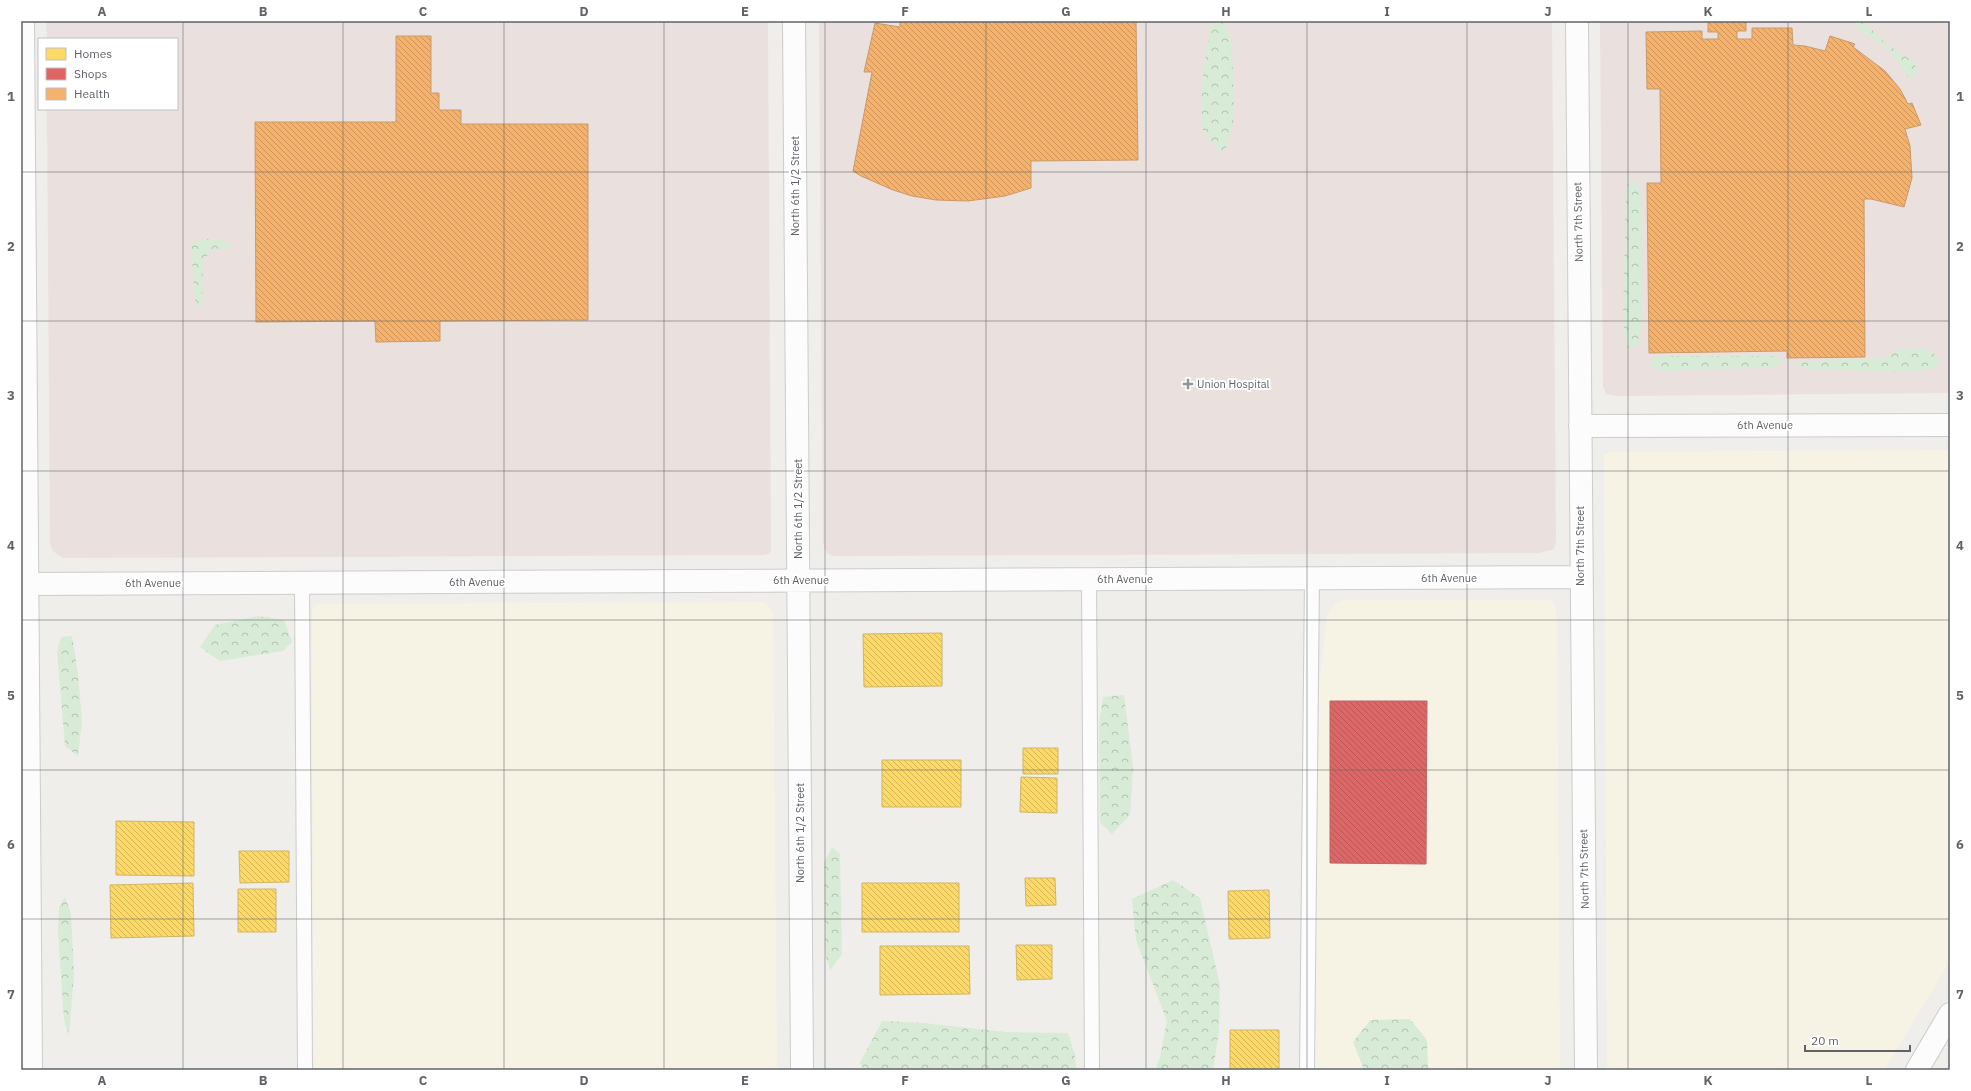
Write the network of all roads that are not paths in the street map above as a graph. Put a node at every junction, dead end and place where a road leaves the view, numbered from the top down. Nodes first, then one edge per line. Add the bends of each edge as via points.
1 (23, 21) edge
2 (794, 21) edge
3 (1577, 21) edge
4 (1950, 424) edge
5 (1580, 426) junction
6 (1580, 577) junction
7 (1312, 578) junction
8 (1089, 579) junction
9 (798, 580) junction
10 (302, 583) junction
11 (24, 584) edge
12 (1950, 1014) edge
13 (31, 1070) edge
14 (305, 1070) edge
15 (802, 1070) edge
16 (1092, 1070) edge
17 (1307, 1070) edge
18 (1586, 1070) edge
19 (1917, 1070) edge

1 - 11 street
2 - 9 street, North 6th 1/2 Street
3 - 5 street, North 7th Street
4 - 5 street, 6th Avenue
5 - 6 street, North 7th Street
6 - 7 street, 6th Avenue
6 - 18 street, North 7th Street
7 - 8 street, 6th Avenue
7 - 17 lane
8 - 9 street, 6th Avenue
8 - 16 lane
9 - 10 street, 6th Avenue
9 - 15 street, North 6th 1/2 Street
10 - 11 street, 6th Avenue
10 - 14 lane
11 - 13 street
12 - 19 street

